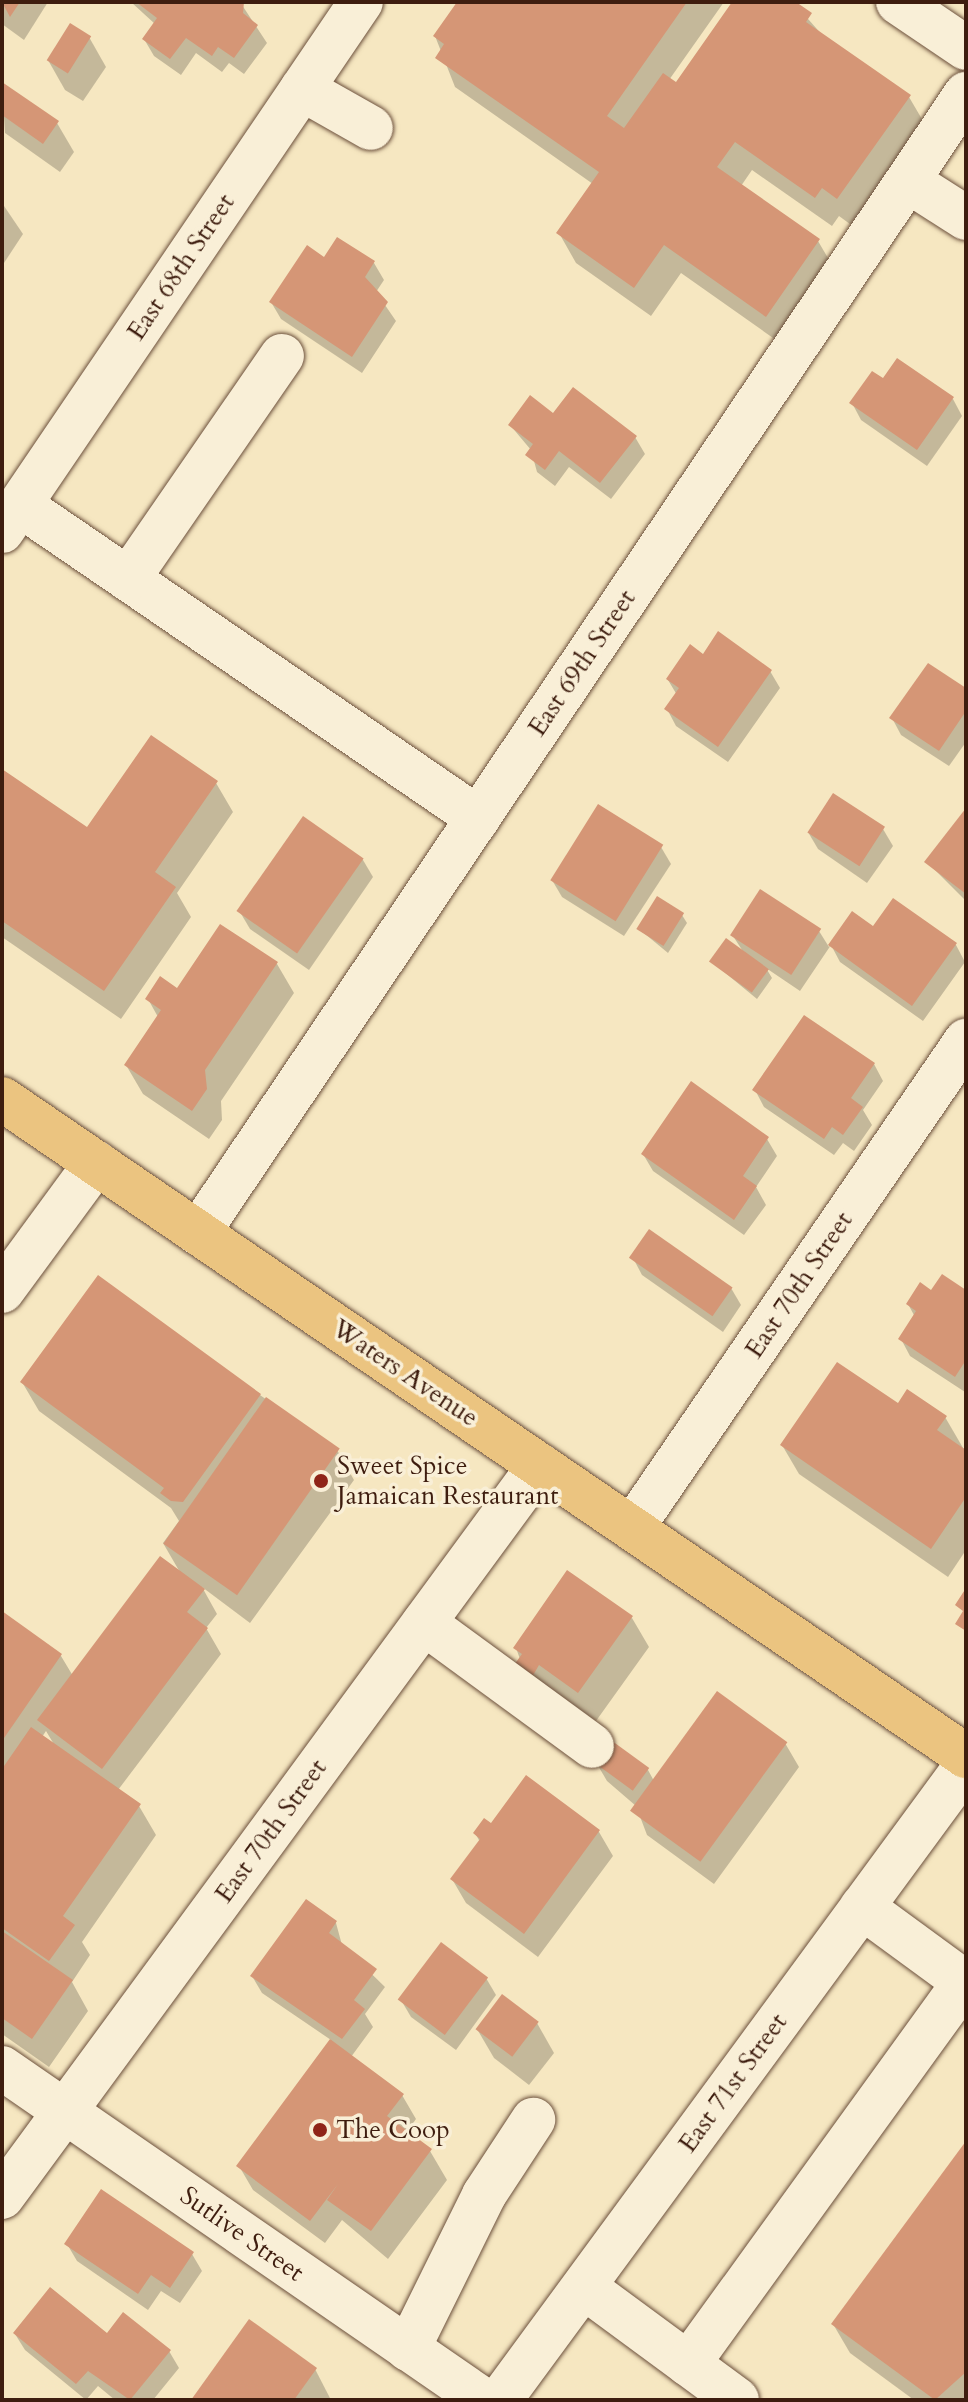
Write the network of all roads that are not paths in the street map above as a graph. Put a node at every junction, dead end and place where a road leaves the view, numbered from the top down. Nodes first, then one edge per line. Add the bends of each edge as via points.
1 (361, 2) edge
2 (898, 2) edge
3 (966, 48) edge
4 (302, 89) junction
5 (966, 94) edge
6 (371, 128) dead end
7 (908, 181) junction
8 (966, 218) edge
9 (282, 356) dead end
10 (11, 518) edge
11 (128, 579) junction
12 (478, 818) junction
13 (966, 1041) edge
14 (2, 1099) edge
15 (96, 1163) junction
16 (198, 1233) junction
17 (2, 1291) edge
18 (540, 1465) junction
19 (632, 1528) junction
20 (424, 1623) junction
21 (592, 1746) dead end
22 (966, 1756) edge
23 (966, 1766) edge
24 (862, 1907) junction
25 (966, 1982) edge
26 (2, 2068) edge
27 (65, 2111) junction
28 (533, 2120) dead end
29 (2, 2197) edge
30 (584, 2287) junction
31 (408, 2349) junction
32 (688, 2364) junction
33 (483, 2400) edge
34 (500, 2400) edge
35 (737, 2400) edge

1 - 4 street, East 68th Street
2 - 3 street
4 - 6 street
4 - 10 street, East 68th Street
5 - 7 street, East 69th Street
7 - 8 street
7 - 12 street, East 69th Street
9 - 11 street
10 - 11 street
11 - 12 street
12 - 16 street, East 69th Street
13 - 19 street, East 70th Street
14 - 15 main road, Waters Avenue
15 - 16 main road, Waters Avenue
15 - 17 street
16 - 18 main road, Waters Avenue
18 - 19 main road, Waters Avenue
18 - 20 street, East 70th Street
19 - 22 main road, Waters Avenue
20 - 21 street
20 - 27 street, East 70th Street
23 - 24 street, East 71st Street
24 - 25 street
24 - 30 street, East 71st Street
25 - 32 street
26 - 27 street, Sutlive Street
27 - 29 street, East 70th Street
27 - 31 street, Sutlive Street
28 - 31 street via 484,2195
30 - 32 street
30 - 34 street, East 71st Street
31 - 33 street, Sutlive Street
32 - 35 street

